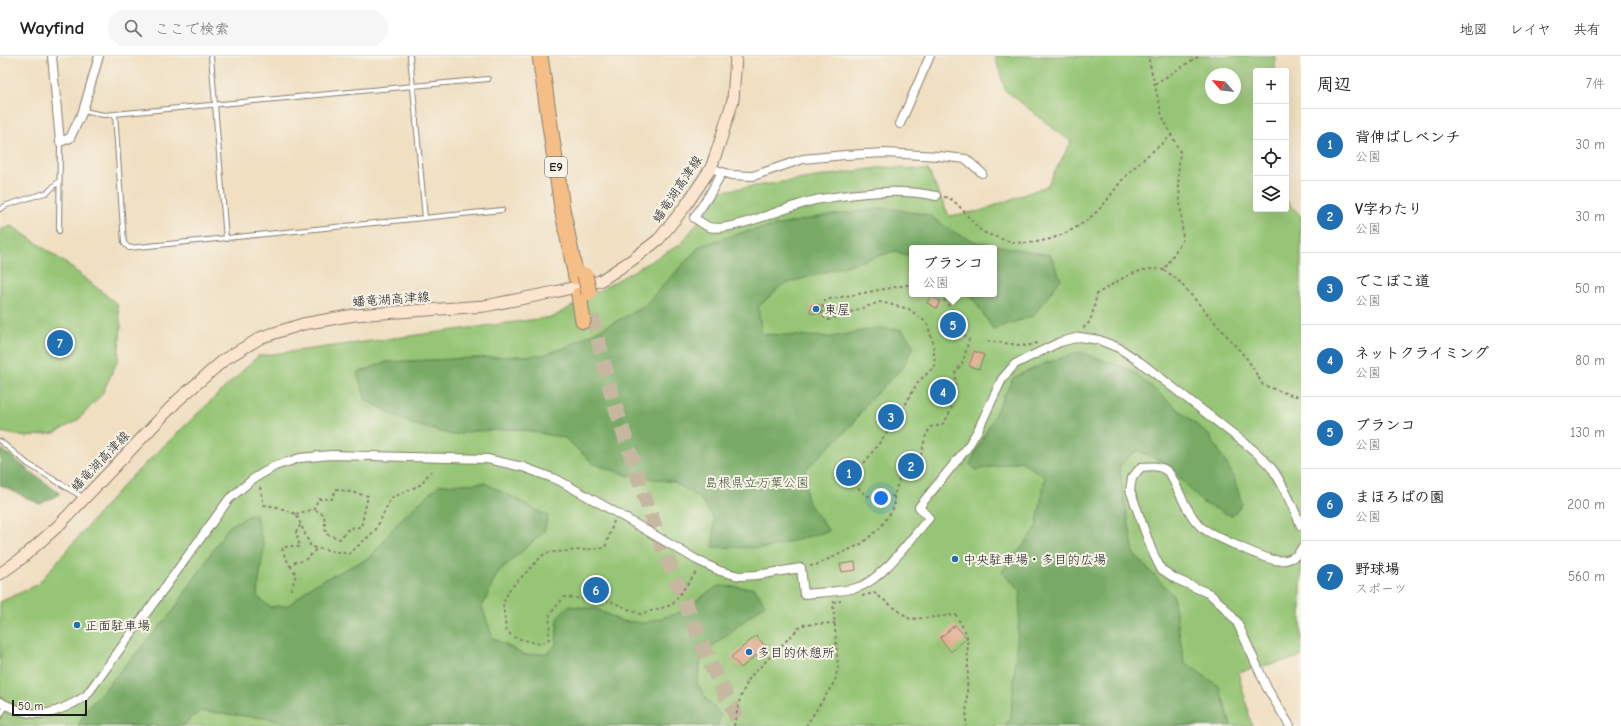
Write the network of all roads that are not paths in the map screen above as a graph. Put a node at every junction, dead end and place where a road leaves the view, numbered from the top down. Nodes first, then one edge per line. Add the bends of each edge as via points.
1 (52, 56) edge
2 (99, 56) edge
3 (211, 56) edge
4 (410, 56) edge
5 (540, 56) edge
6 (548, 56) edge
7 (736, 56) edge
8 (930, 56) edge
9 (488, 79) dead end
10 (414, 87) junction
11 (216, 105) junction
12 (83, 111) junction
13 (114, 114) junction
14 (900, 124) dead end
15 (60, 142) junction
16 (711, 168) junction
17 (722, 172) junction
18 (982, 173) dead end
19 (59, 180) junction
20 (936, 196) road end
21 (0, 209) edge
22 (502, 210) dead end
23 (425, 218) junction
24 (59, 231) dead end
25 (226, 239) junction
26 (580, 276) junction
27 (588, 319) tunnel mouth
28 (0, 441) edge
29 (84, 498) junction
30 (1301, 526) edge
31 (1301, 549) edge
32 (0, 574) edge
33 (3, 704) edge
34 (0, 716) edge
35 (1290, 726) edge

1 - 15 street
2 - 12 street
3 - 11 lane
4 - 10 lane
5 - 26 highway, E9 via 562,208
6 - 26 highway, E9
7 - 16 main road, 蟠竜湖高津線 via 733,100
8 - 14 street
9 - 10 lane
10 - 11 lane
10 - 23 lane
11 - 13 lane
11 - 25 lane
12 - 13 lane
12 - 15 street via 70,138
13 - 25 lane via 124,243 129,248
15 - 19 lane
16 - 17 street
16 - 29 main road, 蟠竜湖高津線 via 659,239 600,280 485,306 354,315 303,324 262,337 225,359 178,400
17 - 18 street via 753,176 803,159 885,153 966,159
17 - 20 street via 694,218 709,227 738,225 820,199 893,192
19 - 21 lane via 48,192
19 - 24 lane
22 - 23 lane
23 - 25 lane
26 - 27 highway, E9
28 - 29 lane via 28,464
29 - 32 main road, 蟠竜湖高津線 via 58,526
30 - 33 street via 1274,471 1263,458 1119,348 1099,340 1080,337 1060,342 1016,364 1002,379 967,448 919,508 929,518 881,573 856,588 804,594 800,568 739,576 720,571 558,480 487,459 331,455 300,458 276,466 253,479 229,499 86,696 66,708 48,714 30,714
31 - 35 street via 1289,560 1275,560 1249,551 1201,527 1191,514 1169,472 1155,465 1141,467 1132,478 1130,490 1161,569 1176,579 1210,594 1233,617 1267,688
33 - 34 lane

